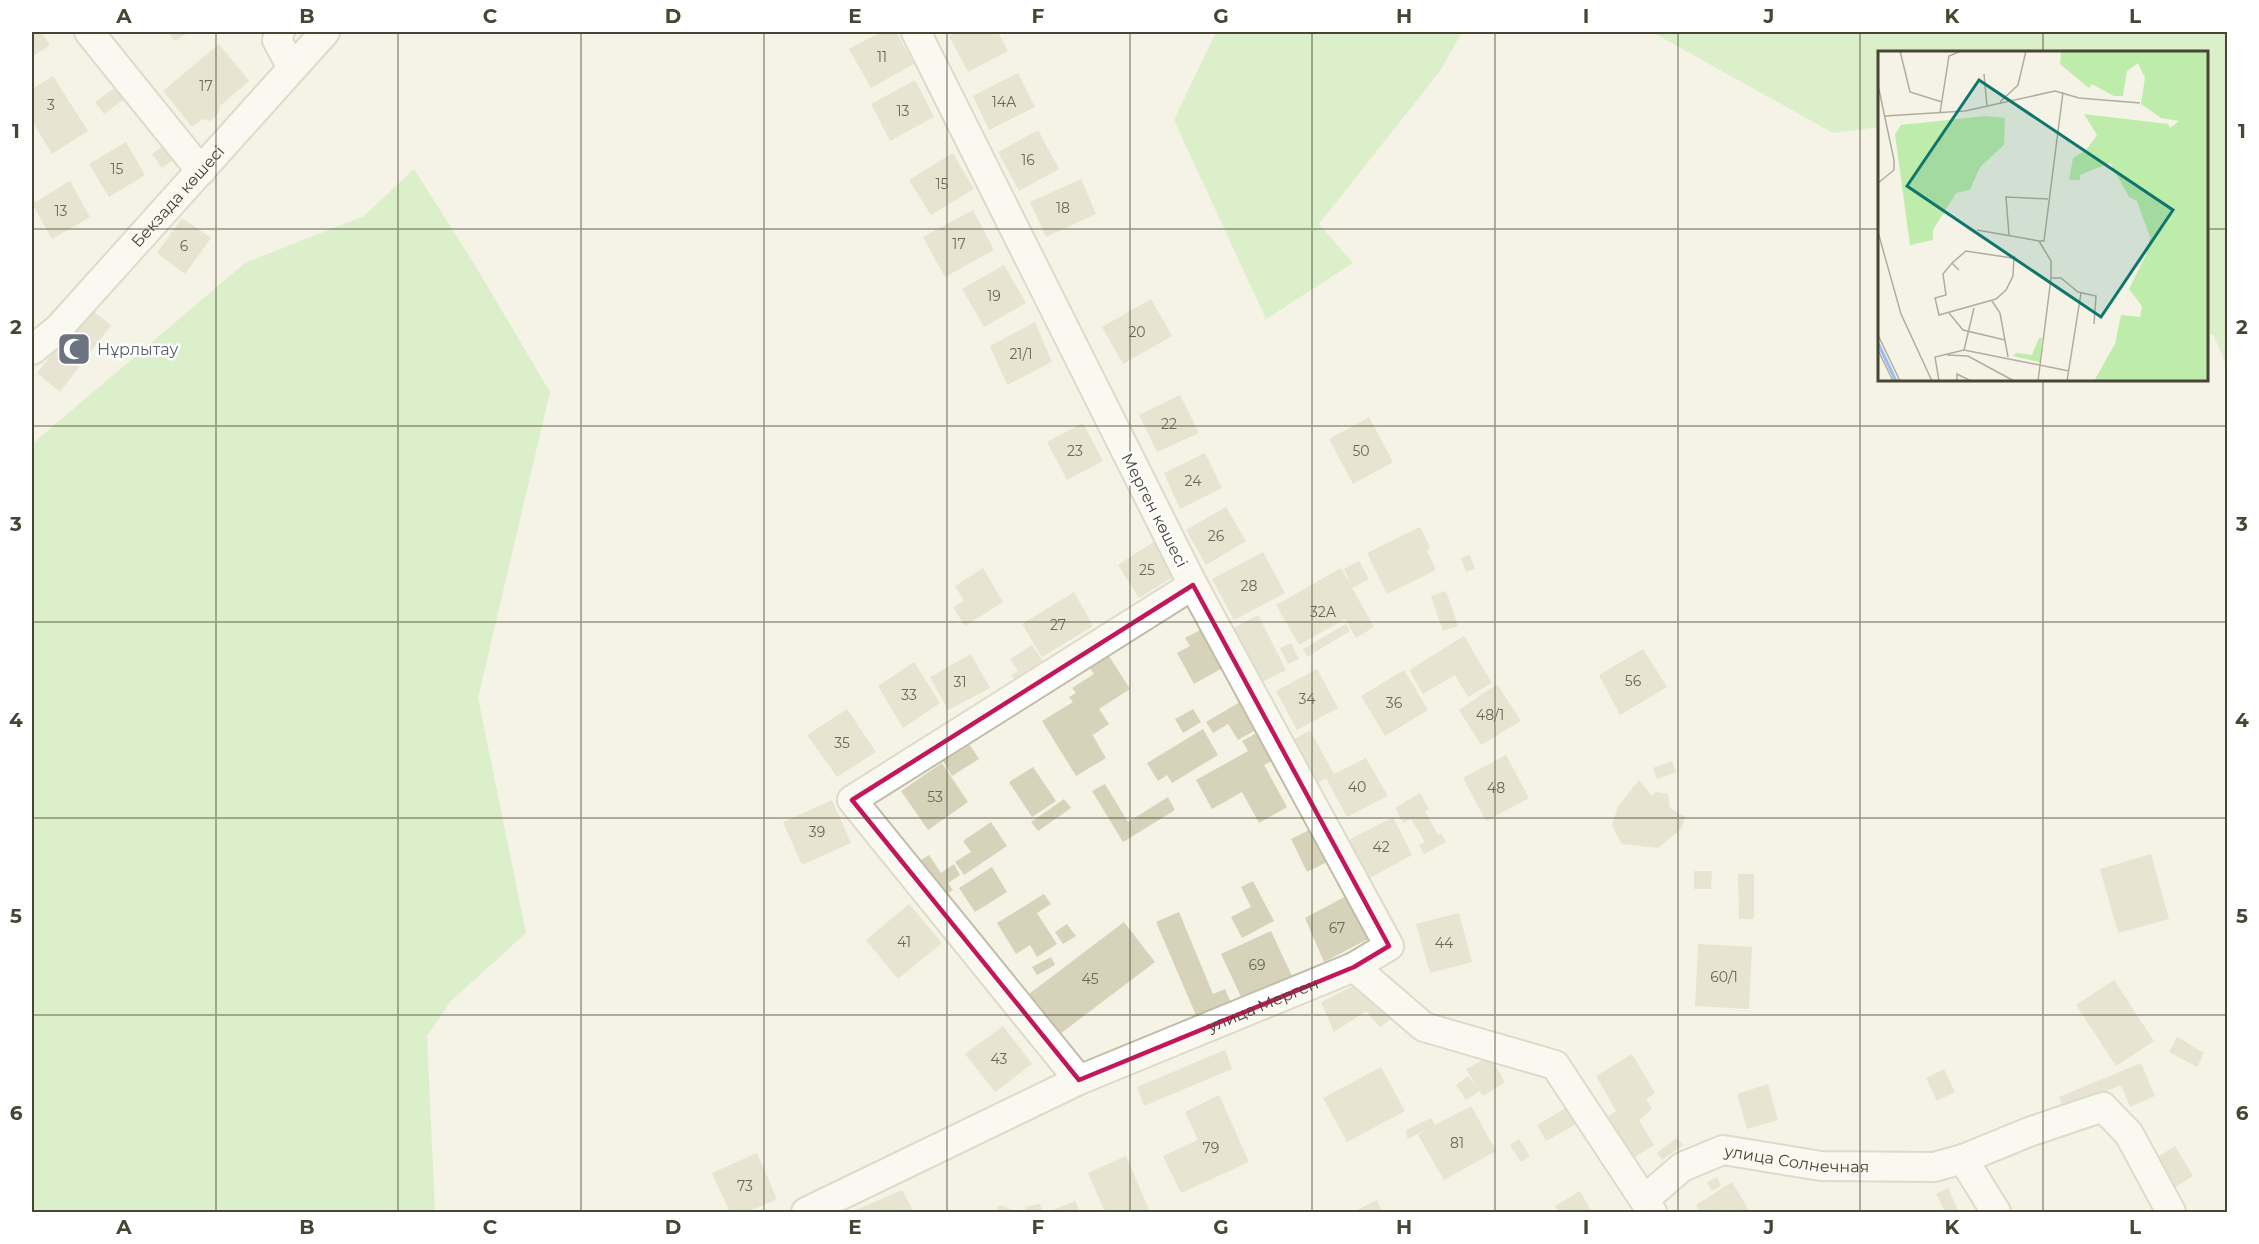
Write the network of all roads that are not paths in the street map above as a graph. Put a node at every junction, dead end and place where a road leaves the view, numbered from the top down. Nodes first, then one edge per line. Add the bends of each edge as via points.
1 (89, 32) edge
2 (280, 32) edge
3 (324, 32) edge
4 (916, 32) edge
5 (292, 68) junction
6 (201, 171) junction
7 (32, 350) edge
8 (1193, 585) junction
9 (1353, 967) junction
10 (1079, 1080) junction
11 (1963, 1159) junction
12 (1649, 1206) edge
13 (806, 1212) edge
14 (1996, 1212) edge
15 (2171, 1212) edge

1 - 6 street
2 - 5 street via 277,40
3 - 5 street, Бекзада көшесі
4 - 8 street, Мерген көшесі
5 - 6 street, Бекзада көшесі
6 - 7 street, Бекзада көшесі via 58,329
8 - 9 street, Мерген көшесі via 1389,946
8 - 10 street via 852,800
9 - 10 street, улица Мерген
9 - 12 street via 1424,1027 1555,1065
10 - 13 street, улица Мерген
11 - 12 street, улица Солнечная via 1934,1167 1821,1166 1723,1150 1682,1167
11 - 14 street
11 - 15 street, улица Солнечная via 2103,1107 2129,1134

